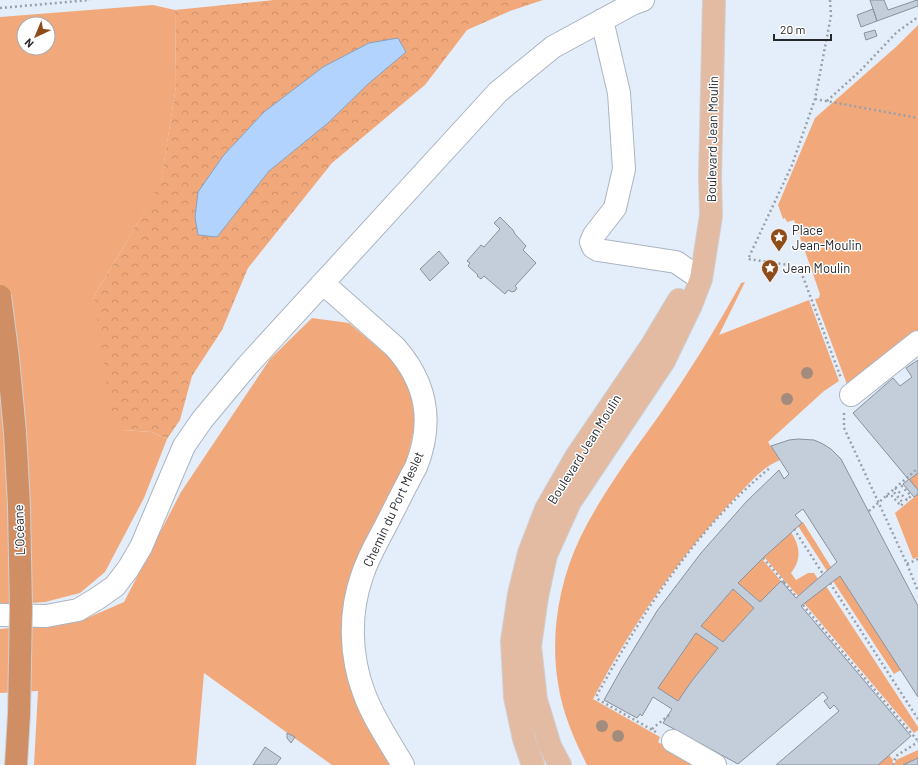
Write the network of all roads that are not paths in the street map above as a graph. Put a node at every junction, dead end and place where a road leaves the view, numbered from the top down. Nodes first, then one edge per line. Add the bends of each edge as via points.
1 (643, 0) edge
2 (714, 0) edge
3 (602, 20) junction
4 (706, 245) junction
5 (692, 273) junction
6 (321, 285) junction
7 (0, 296) edge
8 (918, 342) edge
9 (846, 394) road end
10 (0, 615) edge
11 (673, 741) road end
12 (16, 765) edge
13 (403, 765) edge
14 (533, 765) edge
15 (560, 765) edge
16 (715, 765) edge

1 - 3 street
2 - 4 main road, Boulevard Jean Moulin via 711,216
3 - 5 street via 618,93 624,169 615,208 591,242 598,250 676,262
3 - 6 street via 553,46 498,92
4 - 5 main road, Boulevard Jean Moulin
4 - 15 main road, Boulevard Jean Moulin via 701,279 664,361 570,502 546,554 530,646 536,700 550,746
5 - 14 main road, Boulevard Jean Moulin via 681,298 652,345 572,464 546,509 529,553 519,594 512,641 515,697 524,739
6 - 10 street via 247,366 184,446 141,547 115,586 78,610 46,616
6 - 13 street, Chemin du Port Meslet via 338,297 404,357 417,380 425,408 422,453 369,558 357,594 354,613 354,652 363,692
7 - 12 highway, L’Océane, bridge via 15,432 19,506 21,609
8 - 9 street
11 - 16 street

